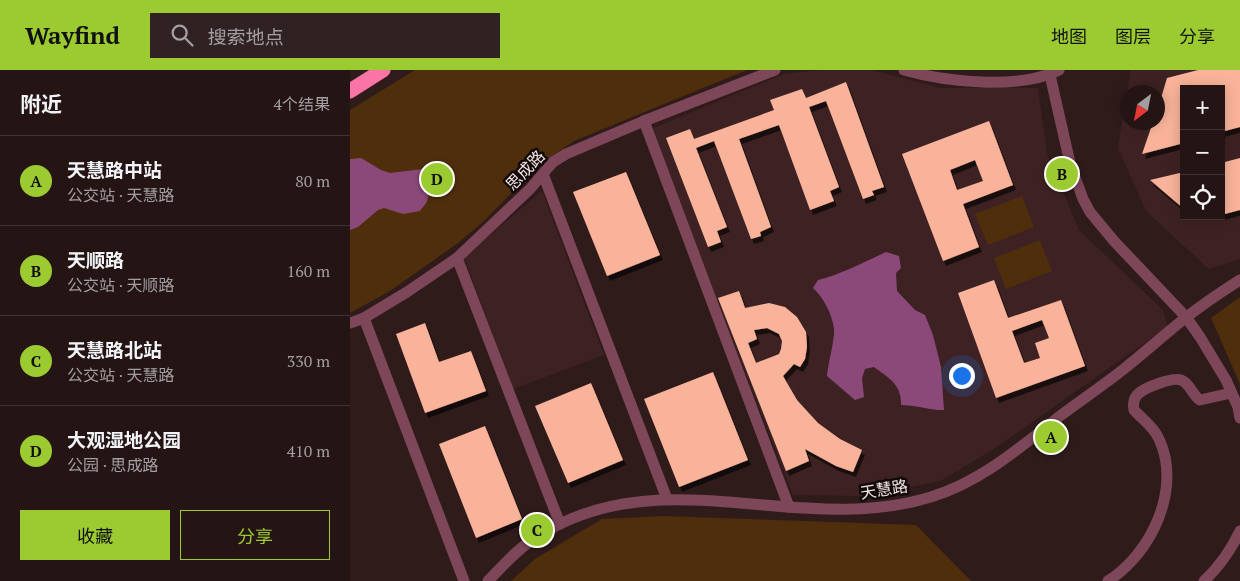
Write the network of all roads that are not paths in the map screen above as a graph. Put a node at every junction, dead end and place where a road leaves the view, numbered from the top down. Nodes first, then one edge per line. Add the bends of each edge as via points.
1 (382, 70) edge
2 (775, 70) edge
3 (904, 70) edge
4 (1055, 72) edge
5 (350, 91) edge
6 (644, 121) junction
7 (542, 174) junction
8 (457, 258) junction
9 (1240, 280) edge
10 (1186, 317) junction
11 (364, 318) junction
12 (350, 323) edge
13 (1232, 393) junction
14 (1240, 418) edge
15 (667, 499) junction
16 (788, 507) junction
17 (560, 524) junction
18 (1240, 531) edge
19 (1237, 544) edge
20 (464, 581) edge
21 (488, 581) edge
22 (1108, 581) edge
23 (1204, 581) edge

1 - 5 highway
2 - 6 street, 思成路
3 - 4 street via 947,80 989,82 1024,80
4 - 10 street via 1070,163 1083,199 1100,227
6 - 7 street, 思成路 via 566,154
6 - 16 street
7 - 8 street, 思成路
7 - 15 street
8 - 11 street, 思成路
8 - 17 street
9 - 10 street, 天慧路
10 - 13 street
10 - 16 street, 天慧路 via 1007,458 948,491 876,508
11 - 12 street, 思成路
11 - 20 street
13 - 14 street
13 - 22 street via 1200,400 1184,381 1172,379 1136,396 1134,410 1153,428 1159,439 1166,457 1168,476 1158,517 1148,538 1135,556
15 - 16 street, 天慧路
15 - 17 street, 天慧路 via 620,503
17 - 21 street, 天慧路 via 534,538
18 - 19 street
19 - 23 street

